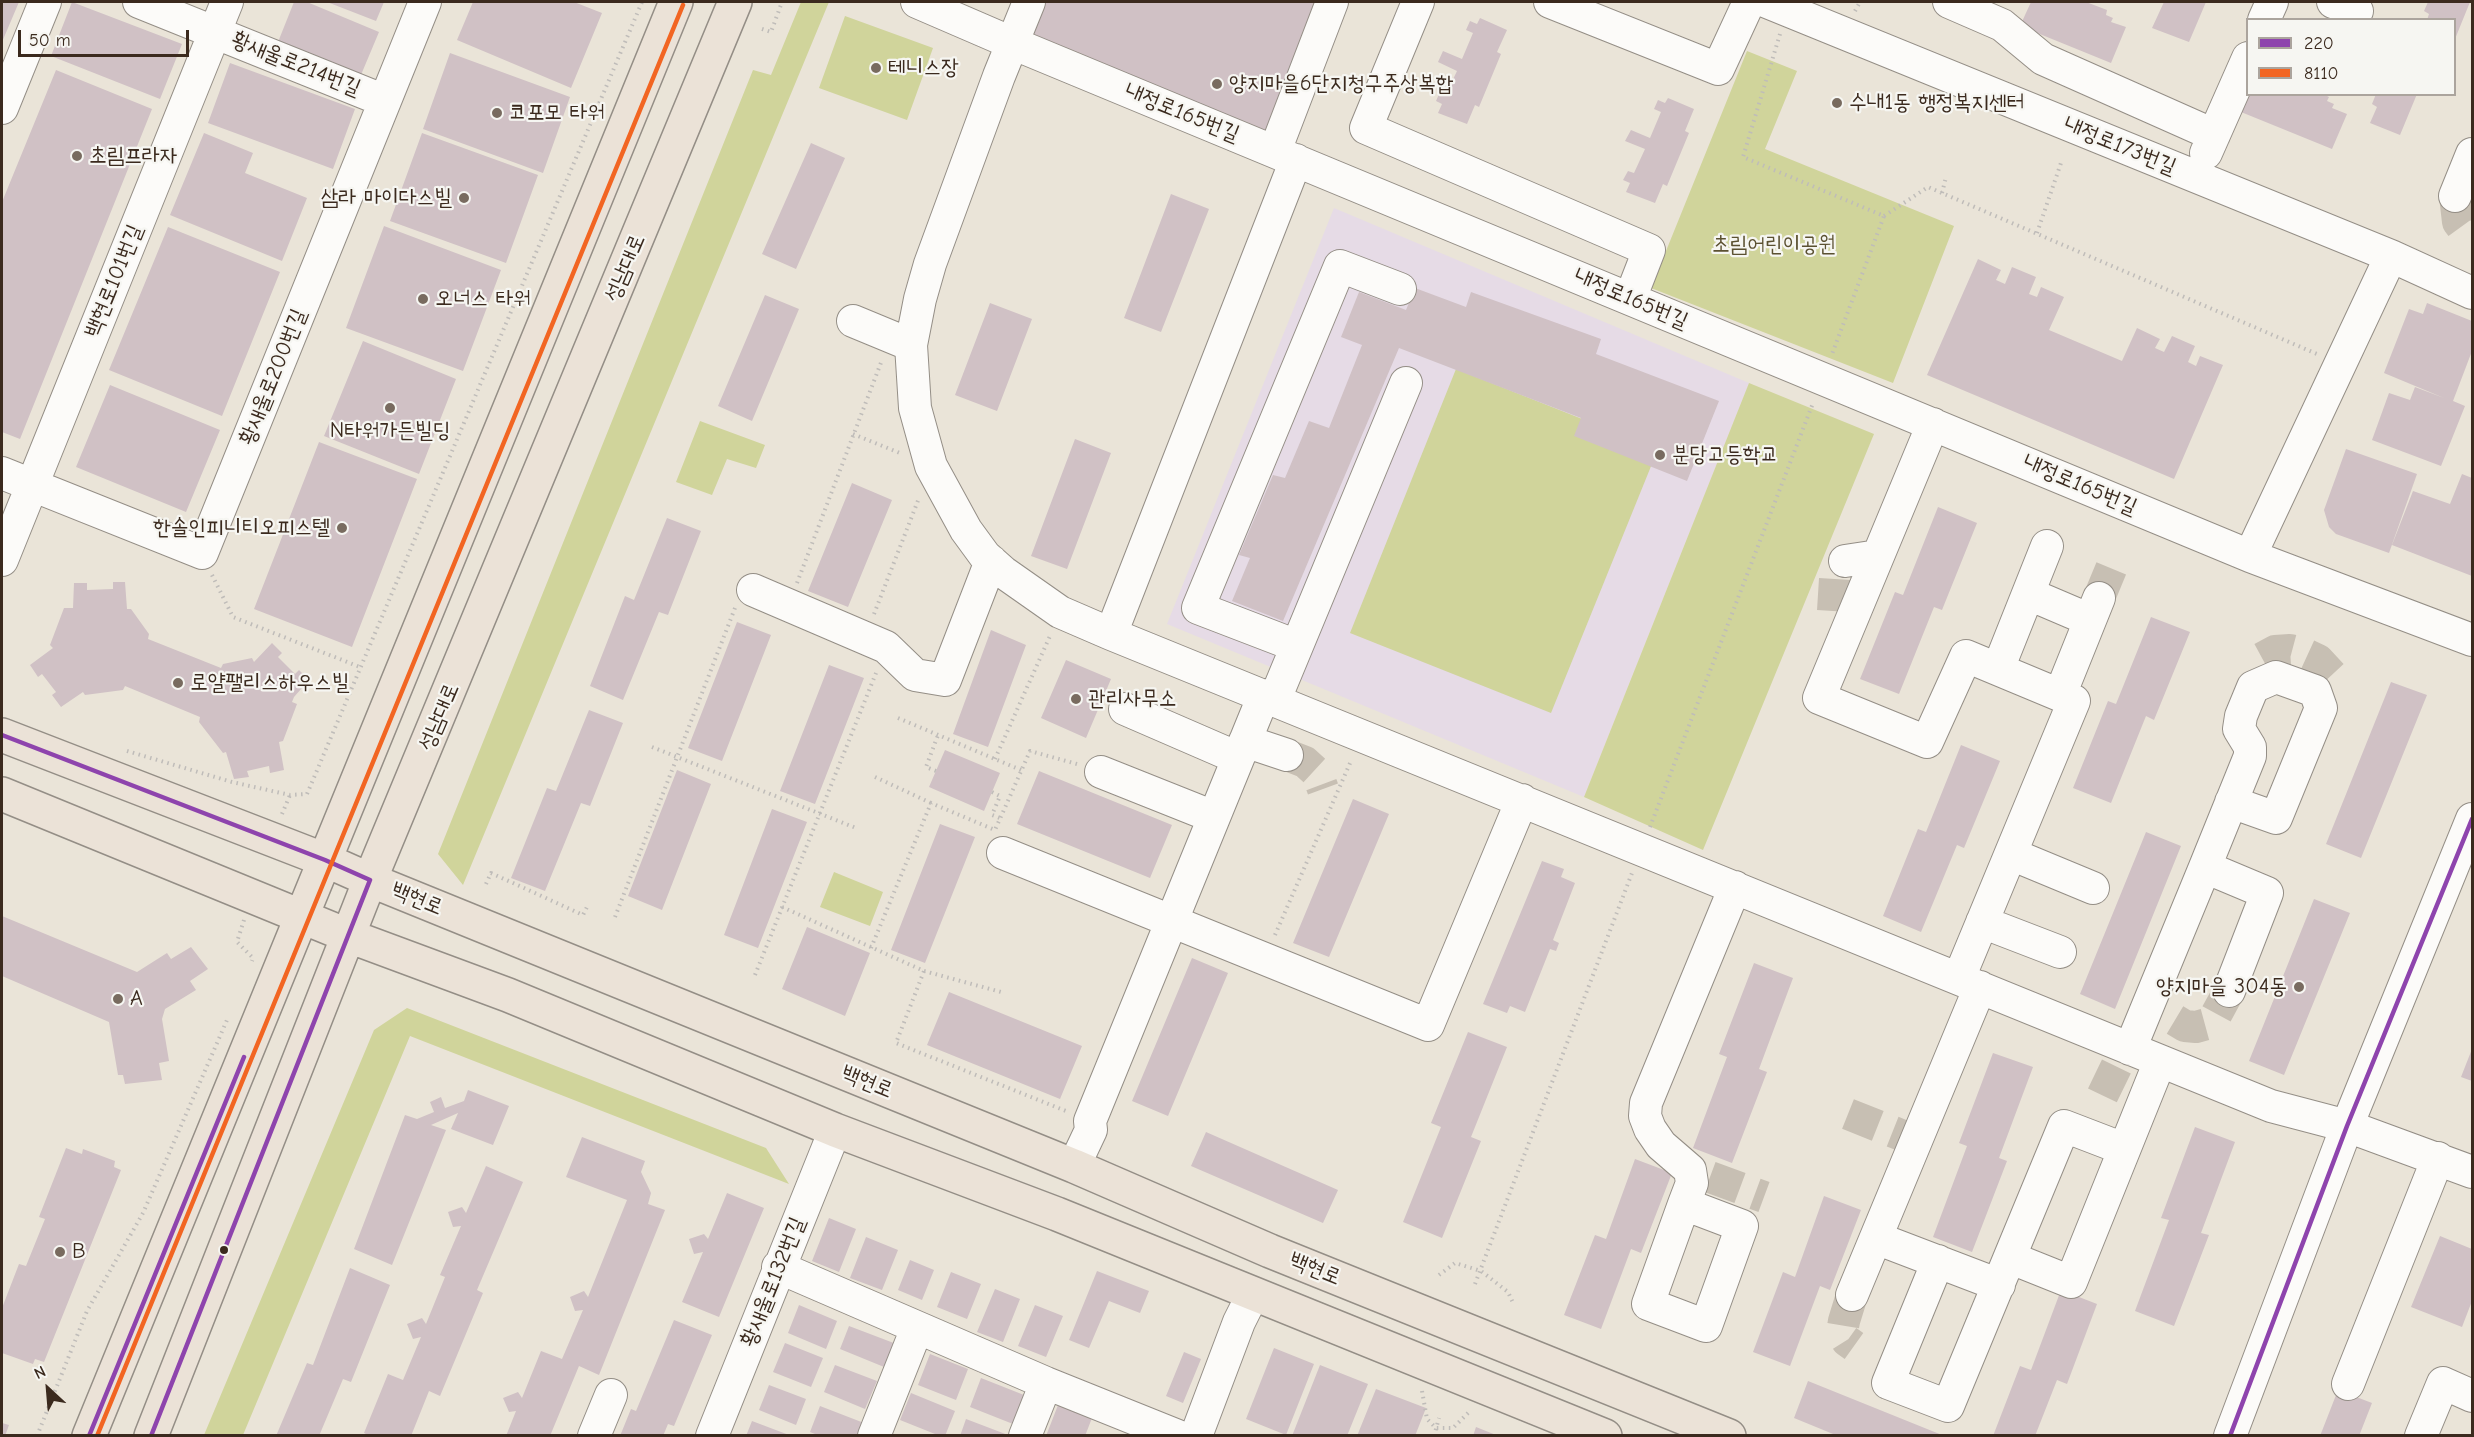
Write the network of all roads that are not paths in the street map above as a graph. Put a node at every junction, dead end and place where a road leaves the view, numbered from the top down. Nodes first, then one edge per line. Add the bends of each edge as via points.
1 (45, 2) edge
2 (139, 2) edge
3 (227, 2) edge
4 (425, 2) edge
5 (676, 2) edge
6 (735, 2) edge
7 (917, 2) edge
8 (1029, 2) edge
9 (1332, 2) edge
10 (1418, 2) edge
11 (1550, 2) edge
12 (1749, 2) edge
13 (1949, 2) edge
14 (2272, 2) edge
15 (1777, 6) edge
16 (2265, 18) edge
17 (215, 31) junction
18 (1012, 43) junction
19 (2246, 60) edge
20 (386, 101) junction
21 (2, 108) edge
22 (2214, 135) junction
23 (2472, 154) edge
24 (1286, 155) junction
25 (2196, 177) junction
26 (2455, 196) tunnel mouth
27 (2391, 256) junction
28 (1400, 289) dead end
29 (2472, 293) edge
30 (1630, 298) junction
31 (853, 321) dead end
32 (901, 341) junction
33 (1406, 383) dead end
34 (1933, 424) junction
35 (2, 473) edge
36 (32, 486) junction
37 (2047, 546) dead end
38 (1878, 556) junction
39 (2250, 556) junction
40 (2, 560) edge
41 (991, 561) junction
42 (1845, 561) dead end
43 (746, 594) road end
44 (2029, 594) junction
45 (1111, 634) junction
46 (2472, 640) edge
47 (1297, 646) junction
48 (1998, 669) junction
49 (2060, 695) junction
50 (1270, 697) junction
51 (1125, 709) dead end
52 (2, 735) edge
53 (1242, 749) junction
54 (1287, 755) tunnel mouth
55 (1101, 771) road end
56 (2, 794) edge
57 (1522, 800) junction
58 (2232, 802) junction
59 (1215, 818) junction
60 (2472, 819) edge
61 (1003, 853) dead end
62 (2010, 854) junction
63 (325, 860) junction
64 (2205, 867) junction
65 (370, 880) junction
66 (1735, 887) junction
67 (2093, 888) dead end
68 (303, 916) junction
69 (1173, 920) junction
70 (1982, 922) junction
71 (349, 936) junction
72 (2060, 952) dead end
73 (1969, 983) junction
74 (2229, 991) tunnel mouth
75 (2130, 1049) junction
76 (2160, 1061) junction
77 (2347, 1126) junction
78 (835, 1130) junction
79 (2124, 1149) junction
80 (2438, 1158) junction
81 (1074, 1166) junction
82 (2472, 1172) edge
83 (1684, 1204) dead end
84 (1876, 1238) junction
85 (1938, 1261) junction
86 (778, 1267) junction
87 (2005, 1272) junction
88 (1252, 1294) junction
89 (1852, 1295) tunnel mouth
90 (917, 1328) junction
91 (1046, 1383) junction
92 (2348, 1384) dead end
93 (2472, 1394) edge
94 (611, 1395) dead end
95 (89, 1436) edge
96 (151, 1436) edge
97 (594, 1436) edge
98 (712, 1436) edge
99 (874, 1436) edge
100 (1025, 1436) edge
101 (1178, 1436) edge
102 (1196, 1436) edge
103 (1605, 1436) edge
104 (1729, 1436) edge
105 (2230, 1436) edge
106 (2421, 1436) edge

1 - 21 street
2 - 17 street, 황새울로214번길
3 - 17 street, 백현로101번길
4 - 20 street, 황새울로200번길
5 - 63 main road
6 - 65 main road, 성남대로
7 - 18 street, 내정로165번길
8 - 18 street
9 - 24 street
10 - 30 street via 1366,128 1649,250
11 - 12 street via 1718,69
13 - 22 street via 2002,25 2043,60
14 - 16 street
15 - 25 street, 내정로173번길
17 - 20 street, 황새울로214번길
17 - 36 street, 백현로101번길
18 - 24 street, 내정로165번길
18 - 32 street via 930,264 918,307
19 - 22 street
20 - 36 street, 황새울로200번길 via 202,553
22 - 25 street
23 - 26 street
24 - 30 street, 내정로165번길
24 - 45 street
25 - 27 street, 내정로173번길
27 - 29 street, 내정로173번길
27 - 39 street
28 - 47 street via 1340,266 1198,608
30 - 34 street, 내정로165번길
31 - 32 street
32 - 41 street via 931,466 966,530
33 - 47 street
34 - 38 street
34 - 39 street, 내정로165번길
35 - 36 street
36 - 40 street, 백현로101번길
37 - 44 street
38 - 42 street
38 - 48 street via 1819,698 1927,742 1966,656
39 - 46 street, 내정로165번길
41 - 43 street via 945,680 915,675 876,642 788,606
41 - 45 street via 1060,612
44 - 48 street
44 - 49 street via 2094,609
45 - 50 street
47 - 50 street
48 - 49 street
49 - 62 street via 2074,701
50 - 53 street
50 - 57 street
51 - 53 street
52 - 63 main road, 백현로
53 - 54 street
53 - 59 street
55 - 59 street
56 - 68 main road, 백현로
57 - 66 street
57 - 69 street via 1428,1025
58 - 58 street via 2250,756 2250,747 2240,729 2241,716 2258,672 2315,692 2321,708 2276,818
58 - 64 street
59 - 69 street
60 - 77 street
61 - 69 street
62 - 67 street
62 - 70 street
63 - 65 main road, 백현로
63 - 68 main road
64 - 74 street via 2267,893
64 - 75 street
65 - 71 main road, 성남대로
65 - 81 main road, 백현로
66 - 73 street
66 - 83 street via 1646,1103 1645,1116 1661,1145 1700,1174
68 - 71 main road, 백현로
68 - 95 main road
69 - 81 street
70 - 72 street
70 - 73 street
71 - 78 main road, 백현로 via 508,995
71 - 96 main road, 성남대로
73 - 75 street
73 - 84 street via 1909,1138
75 - 76 street
76 - 77 street via 2271,1106
76 - 79 street via 2135,1095
77 - 80 street
77 - 105 street
78 - 86 street, 황새울로132번길
78 - 88 main road, 백현로
79 - 87 street via 2071,1282
79 - 87 street via 2064,1126
80 - 82 street
80 - 92 street
81 - 104 main road, 백현로 via 1270,1251
84 - 85 street
84 - 89 street
85 - 87 street
85 - 87 street via 1888,1383 1948,1406
86 - 90 street
86 - 98 street, 황새울로132번길
88 - 102 street
88 - 103 main road, 백현로
90 - 91 street
90 - 99 street
91 - 100 street
91 - 101 street
93 - 106 street via 2443,1383
94 - 97 street

